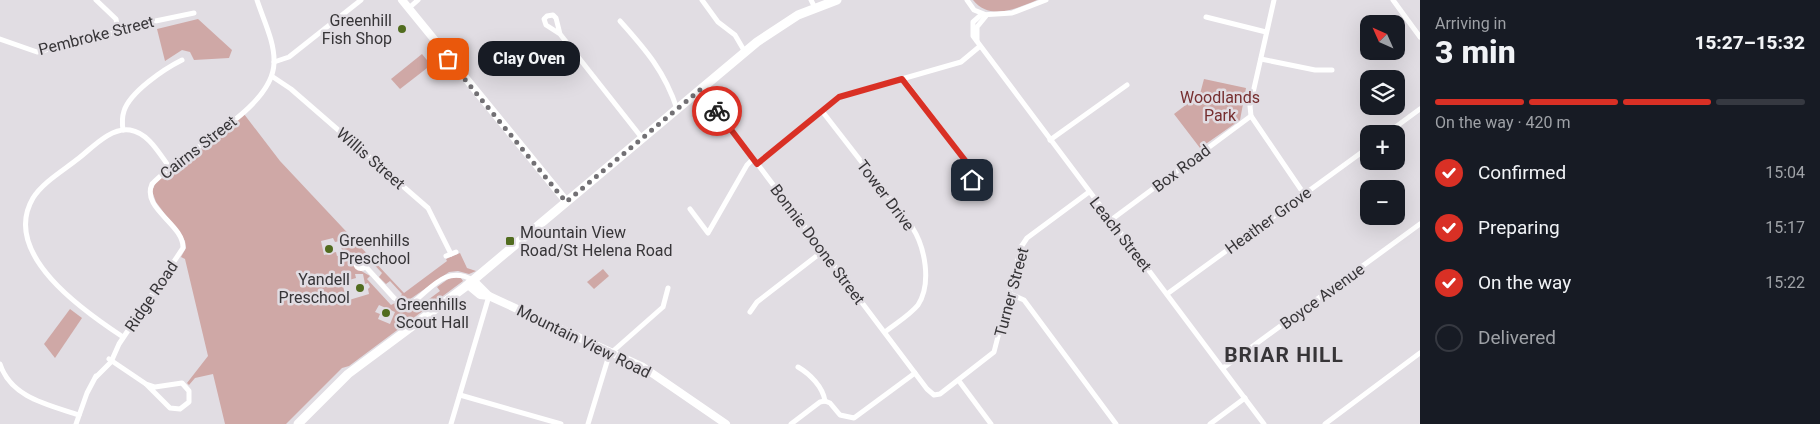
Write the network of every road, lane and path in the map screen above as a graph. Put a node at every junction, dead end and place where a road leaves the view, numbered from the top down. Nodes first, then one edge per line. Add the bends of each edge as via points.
1 (96, 0) edge
2 (257, 0) edge
3 (362, 0) edge
4 (402, 0) edge
5 (418, 0) edge
6 (702, 0) edge
7 (837, 0) edge
8 (967, 0) edge
9 (1046, 0) edge
10 (1274, 0) edge
11 (1393, 0) edge
12 (813, 4) edge
13 (408, 8) junction
14 (194, 13) dead end
15 (987, 16) junction
16 (1206, 17) dead end
17 (620, 21) dead end
18 (118, 31) junction
19 (1266, 32) junction
20 (560, 34) dead end
21 (1420, 37) edge
22 (0, 39) edge
23 (978, 46) junction
24 (745, 52) junction
25 (1261, 59) junction
26 (182, 60) dead end
27 (274, 62) junction
28 (1332, 70) dead end
29 (273, 77) junction
30 (902, 79) junction
31 (1126, 85) dead end
32 (701, 89) junction
33 (676, 109) junction
34 (1420, 109) edge
35 (822, 111) junction
36 (1251, 116) junction
37 (1398, 125) edge
38 (123, 130) junction
39 (642, 138) junction
40 (1050, 140) junction
41 (1360, 154) edge
42 (755, 161) junction
43 (170, 168) junction
44 (972, 180) dead end
45 (1089, 192) junction
46 (1304, 194) junction
47 (566, 202) junction
48 (690, 210) dead end
49 (1111, 220) junction
50 (1420, 224) edge
51 (183, 248) joint
52 (823, 251) junction
53 (451, 254) dead end
54 (366, 266) dead end
55 (469, 281) junction
56 (668, 288) dead end
57 (1010, 294) junction
58 (1167, 294) junction
59 (489, 296) junction
60 (750, 312) dead end
61 (885, 332) junction
62 (123, 337) junction
63 (611, 352) junction
64 (1420, 353) edge
65 (111, 360) junction
66 (0, 364) edge
67 (798, 367) dead end
68 (1223, 368) junction
69 (915, 373) junction
70 (958, 380) junction
71 (146, 384) junction
72 (460, 395) junction
73 (937, 395) joint
74 (1244, 398) junction
75 (825, 401) junction
76 (79, 415) junction
77 (723, 423) edge
78 (76, 424) edge
79 (298, 424) edge
80 (451, 424) edge
81 (561, 424) edge
82 (588, 424) edge
83 (791, 424) edge
84 (991, 424) edge
85 (1116, 424) edge
86 (1210, 424) edge
87 (1264, 424) edge
88 (1325, 424) edge

1 - 18 street via 117,21
2 - 27 street
3 - 27 street via 289,57
4 - 13 street
5 - 13 street
6 - 24 street via 718,22 735,35
7 - 12 main road
8 - 15 street via 974,10
9 - 15 street via 1012,13
10 - 19 street
11 - 21 street
12 - 24 main road
13 - 47 street
14 - 18 street, Pembroke Street
15 - 23 street via 975,27
16 - 19 street
17 - 33 street via 654,60
18 - 22 street, Pembroke Street via 37,52
19 - 25 street
20 - 39 street
23 - 30 street via 960,62
23 - 40 street, Leach Street
24 - 32 main road
25 - 28 street via 1315,70
25 - 36 street via 1250,106
26 - 38 street via 130,99 123,113
27 - 29 street
29 - 43 street, Cairns Street via 254,104
29 - 53 street, Willis Street via 426,206
30 - 35 street via 842,96
30 - 44 street via 971,168
31 - 40 street
32 - 33 main road
32 - 42 street, Bonnie Doone Street
33 - 39 main road
34 - 37 street
35 - 42 street
35 - 61 street, Tower Drive via 912,227 923,256 926,277 919,304
36 - 46 street
36 - 49 street, Box Road
38 - 43 street via 133,130 144,136
38 - 62 street via 108,136 43,186 31,204 26,226 32,252 64,293
39 - 47 main road
40 - 45 street, Leach Street
41 - 46 street, Heather Grove
42 - 48 street via 747,165 708,233
42 - 52 street, Bonnie Doone Street
43 - 51 street, Cairns Street via 152,184 150,194 183,242
45 - 49 street, Leach Street
45 - 57 street, Turner Street via 1024,242
46 - 58 street, Heather Grove
47 - 55 main road
49 - 58 street, Leach Street
50 - 68 street, Boyce Avenue
51 - 62 street, Ridge Road
52 - 60 street via 757,302
52 - 61 street, Bonnie Doone Street
54 - 55 street via 394,298 405,305 411,304 450,274 459,274
55 - 59 street, Mountain View Road
55 - 79 main road via 348,374
56 - 63 street via 663,307
57 - 70 street, Turner Street via 994,352
57 - 85 street via 1024,300
58 - 68 street, Leach Street
59 - 63 street, Mountain View Road
59 - 72 street
61 - 69 street, Bonnie Doone Street
62 - 65 street, Ridge Road
63 - 77 street, Mountain View Road via 651,372
63 - 82 street
64 - 88 street
65 - 71 street
65 - 76 street, Ridge Road via 96,377
66 - 76 street via 7,378 24,394
67 - 75 street via 808,373 824,394
68 - 74 street, Leach Street
69 - 73 street, Bonnie Doone Street via 930,393
69 - 75 street via 854,418 840,415
70 - 73 street, Turner Street
70 - 84 street
71 - 71 street via 159,387 182,383 189,391 189,402 180,409 170,408
72 - 80 street
72 - 81 street
74 - 86 street
74 - 87 street, Leach Street
75 - 83 street
76 - 78 street, Ridge Road

